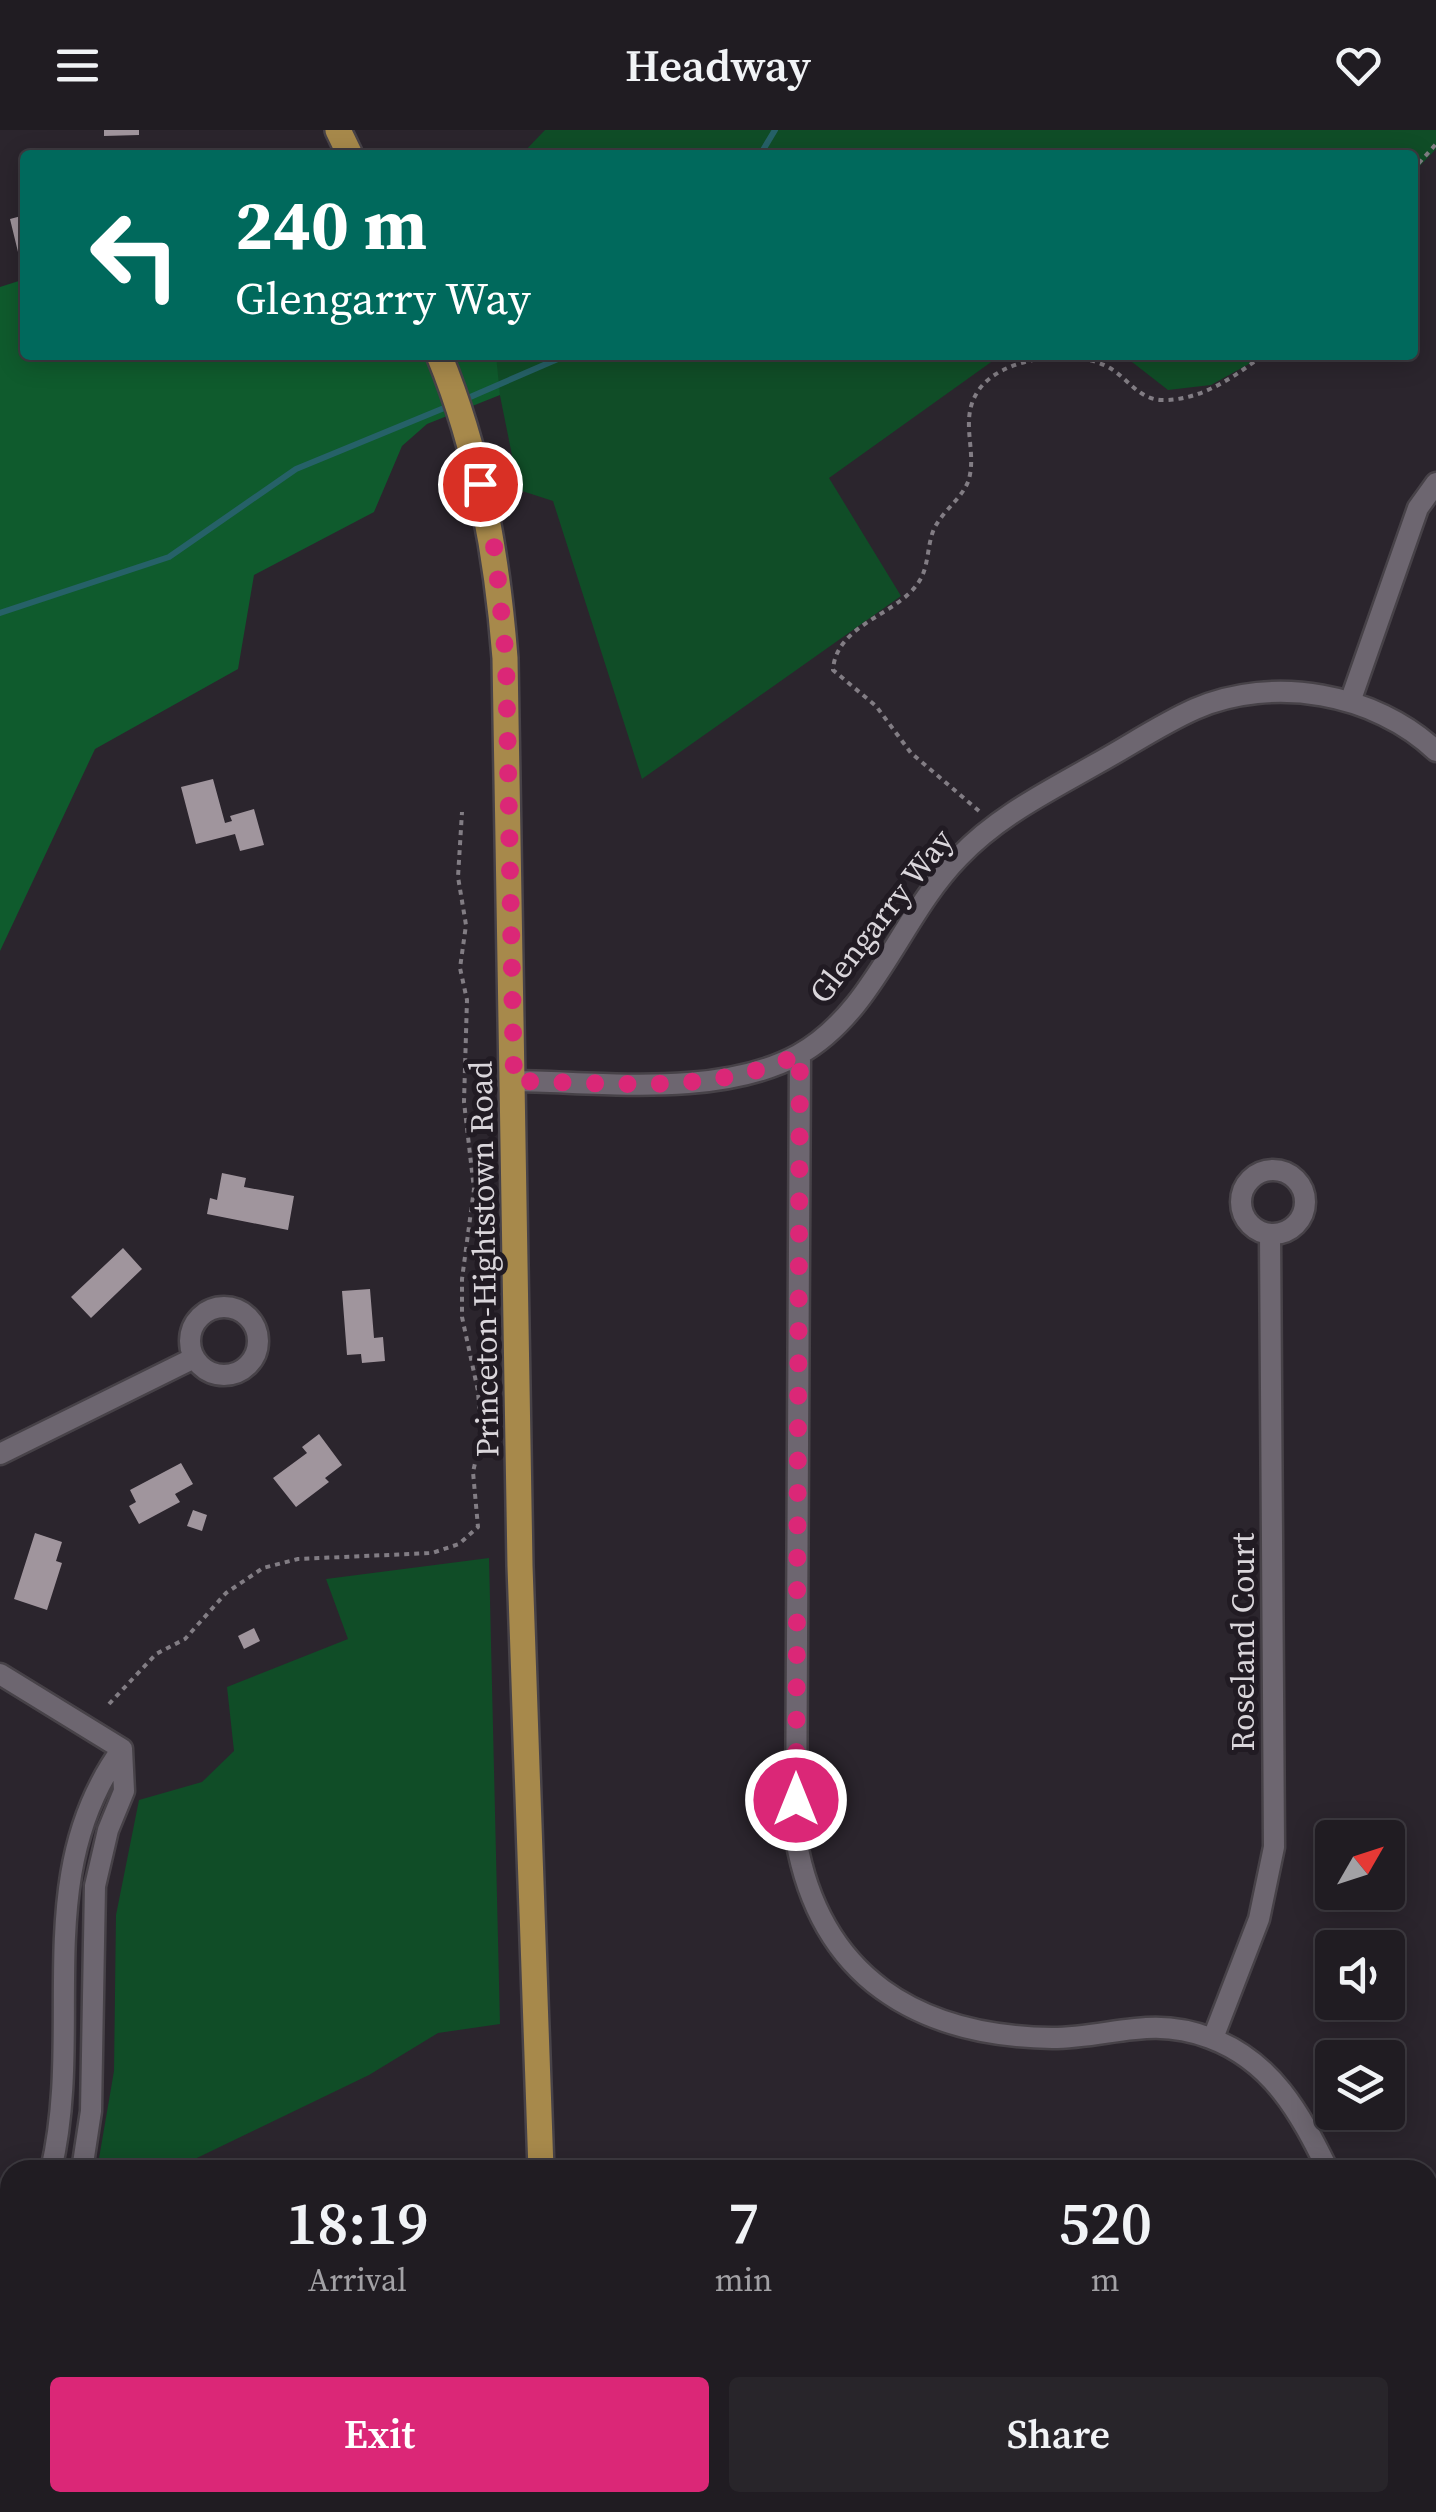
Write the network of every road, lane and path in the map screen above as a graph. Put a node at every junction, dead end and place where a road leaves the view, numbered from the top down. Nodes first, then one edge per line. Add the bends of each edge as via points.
1 (1436, 144) edge
2 (1418, 164) edge
3 (1022, 360) edge
4 (1085, 360) edge
5 (1256, 360) edge
6 (442, 364) edge
7 (1436, 482) edge
8 (1350, 702) junction
9 (1436, 751) edge
10 (979, 810) dead end
11 (462, 812) dead end
12 (800, 1054) junction
13 (514, 1081) junction
14 (1270, 1234) dead end
15 (194, 1358) dead end
16 (0, 1454) edge
17 (0, 1674) edge
18 (109, 1704) dead end
19 (122, 1748) junction
20 (1212, 2038) junction
21 (53, 2160) edge
22 (84, 2160) edge
23 (541, 2160) edge
24 (1322, 2160) edge

1 - 2 path
3 - 10 path via 978,390 968,420 969,479 933,531 922,577 900,603 844,642 833,670 876,706 911,754
4 - 5 path via 1109,367 1158,400 1225,384
6 - 13 main road, Princeton-Hightstown Road via 487,512 501,601
7 - 8 street via 1418,508
8 - 9 street, Glengarry Way via 1396,722
8 - 12 street, Glengarry Way via 1280,692 1212,702 1016,810 957,858 848,1014
11 - 18 path via 464,1102 474,1189 462,1316 479,1406 473,1472 478,1527 459,1544 432,1552 298,1559 263,1568 226,1593 185,1639 156,1654
12 - 13 street, Glengarry Way via 768,1070 705,1082
12 - 20 street via 796,1839 814,1909 830,1938 875,1986 931,2018 1050,2038 1156,2026
13 - 23 main road, Princeton-Hightstown Road via 520,1566
14 - 20 street, Roseland Court via 1274,1847 1259,1919
15 - 16 street
17 - 19 street
19 - 21 street via 96,1784 67,1889 61,2109
19 - 22 street via 124,1792 95,1886 91,2110
20 - 24 street via 1262,2068 1284,2091

